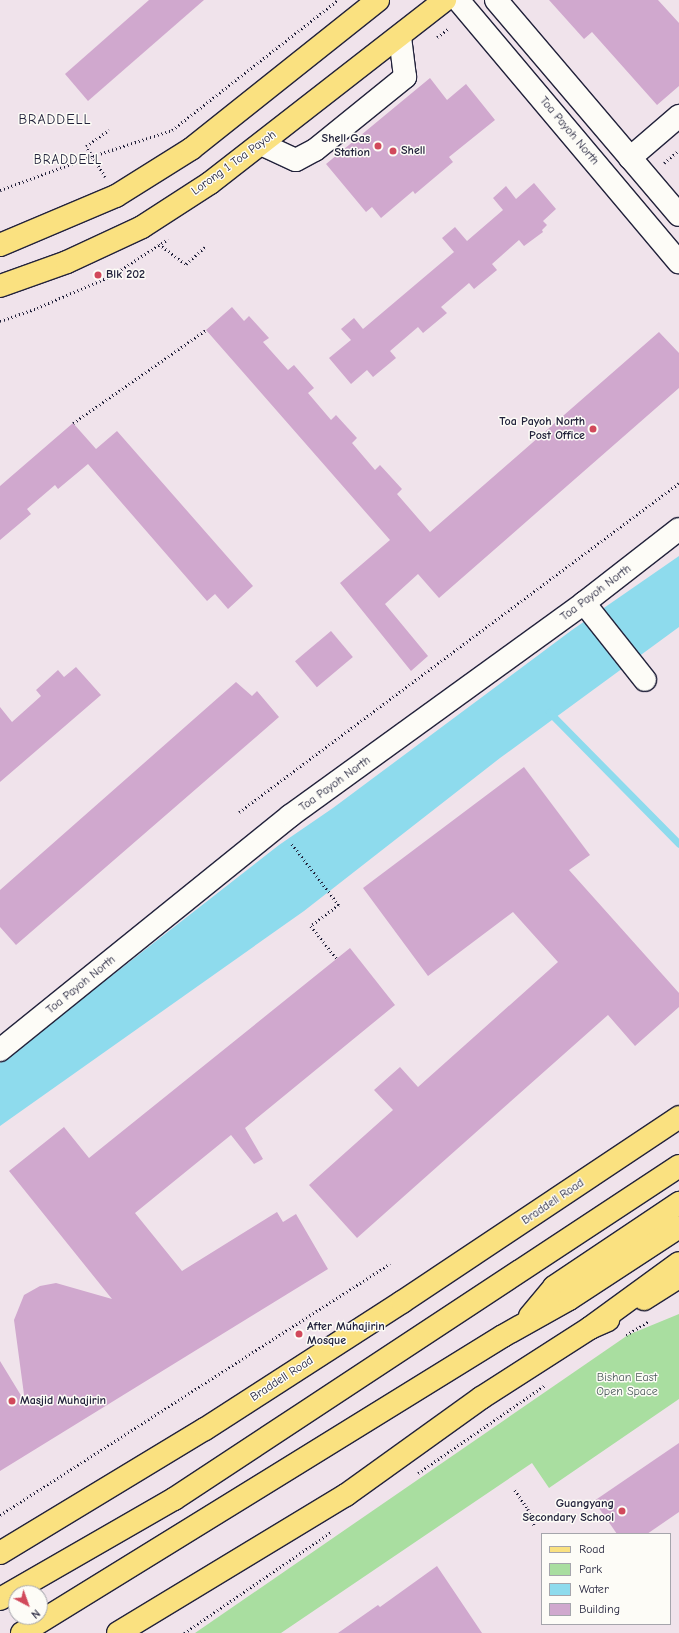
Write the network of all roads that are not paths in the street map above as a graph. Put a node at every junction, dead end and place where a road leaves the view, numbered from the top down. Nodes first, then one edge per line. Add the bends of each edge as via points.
1 (378, 0) edge
2 (445, 0) edge
3 (458, 0) edge
4 (496, 0) edge
5 (400, 36) junction
6 (679, 116) edge
7 (260, 144) junction
8 (630, 158) junction
9 (679, 215) edge
10 (0, 245) edge
11 (679, 262) edge
12 (0, 286) edge
13 (679, 529) edge
14 (588, 608) junction
15 (640, 674) dead end
16 (0, 1050) edge
17 (679, 1117) edge
18 (679, 1166) edge
19 (679, 1202) edge
20 (679, 1227) edge
21 (679, 1263) edge
22 (679, 1277) edge
23 (524, 1324) junction
24 (590, 1328) junction
25 (0, 1553) edge
26 (0, 1599) edge
27 (59, 1608) junction
28 (12, 1633) edge
29 (22, 1633) edge
30 (118, 1633) edge

1 - 10 main road via 191,149 116,196
2 - 5 main road, Lorong 1 Toa Payoh
3 - 11 street, Toa Payoh North
4 - 8 street
5 - 7 main road, Lorong 1 Toa Payoh
5 - 7 street via 406,77 315,150 296,160
6 - 8 street
7 - 12 main road, Lorong 1 Toa Payoh via 210,182 142,227 68,262
8 - 9 street
13 - 14 street, Toa Payoh North
14 - 15 street
14 - 16 street, Toa Payoh North via 290,816
17 - 25 main road, Braddell Road via 271,1387
18 - 26 main road via 174,1499
19 - 23 main road via 554,1286
20 - 23 main road via 569,1299
21 - 24 main road
22 - 24 main road via 614,1317
23 - 27 main road
24 - 30 main road via 463,1411 346,1495
27 - 28 main road
27 - 29 main road

